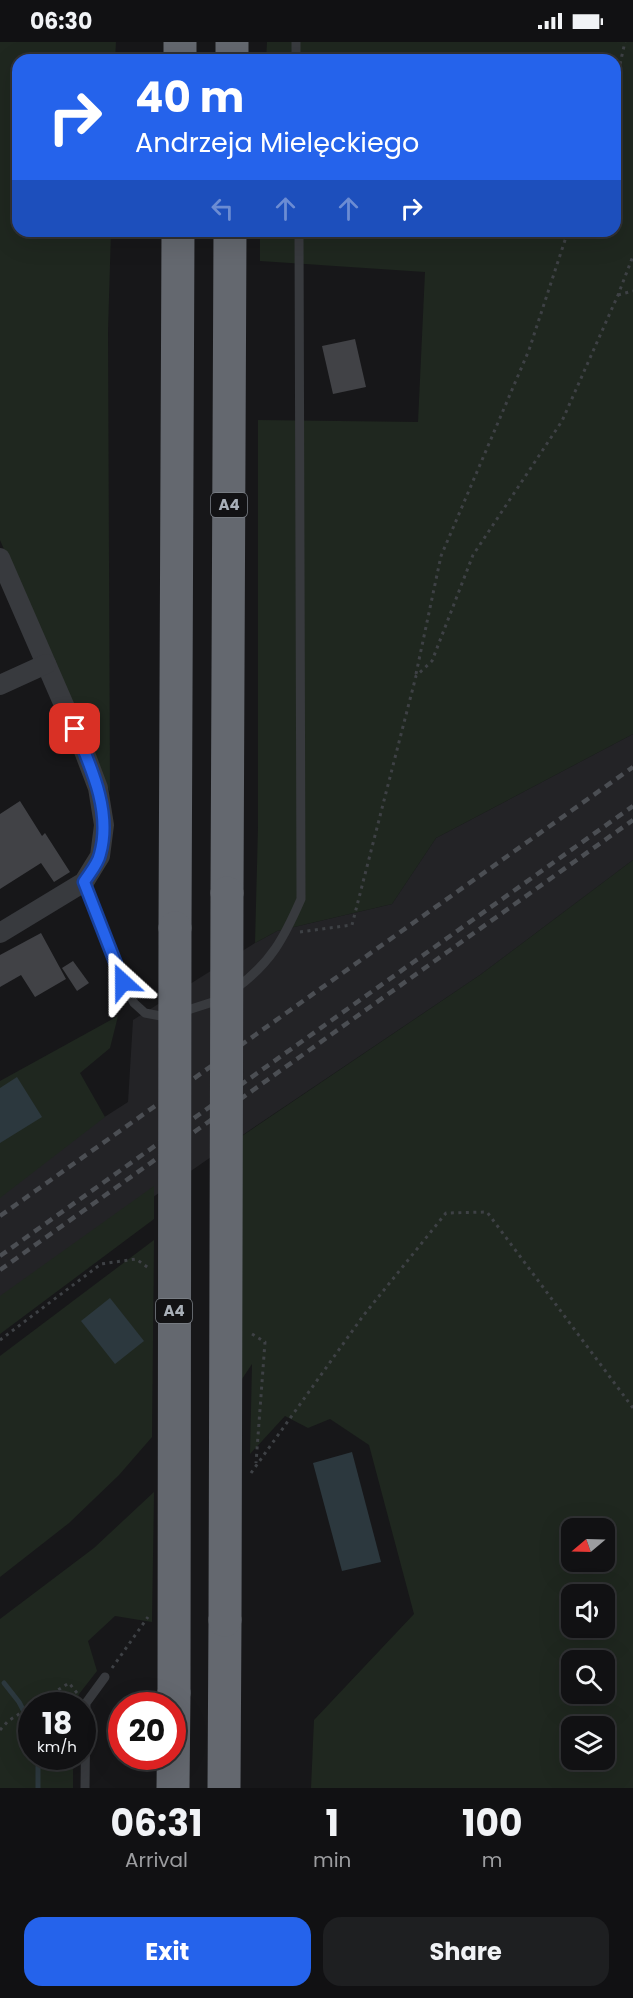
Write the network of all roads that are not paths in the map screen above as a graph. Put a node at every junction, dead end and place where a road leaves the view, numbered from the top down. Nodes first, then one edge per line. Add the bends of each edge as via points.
1 (178, 237) edge
2 (230, 237) edge
3 (299, 237) edge
4 (0, 558) edge
5 (46, 664) junction
6 (0, 686) edge
7 (84, 882) junction
8 (0, 933) edge
9 (105, 1677) dead end
10 (85, 1788) edge
11 (173, 1788) edge
12 (224, 1788) edge

1 - 11 highway, A4, bridge
2 - 12 highway, A4, bridge
3 - 7 lane via 301,899 286,934 250,978 216,1002 166,1017 146,1013 134,1003
4 - 5 street
5 - 6 street
5 - 7 street via 98,788 104,825 100,856
7 - 8 street
9 - 10 lane via 86,1703

